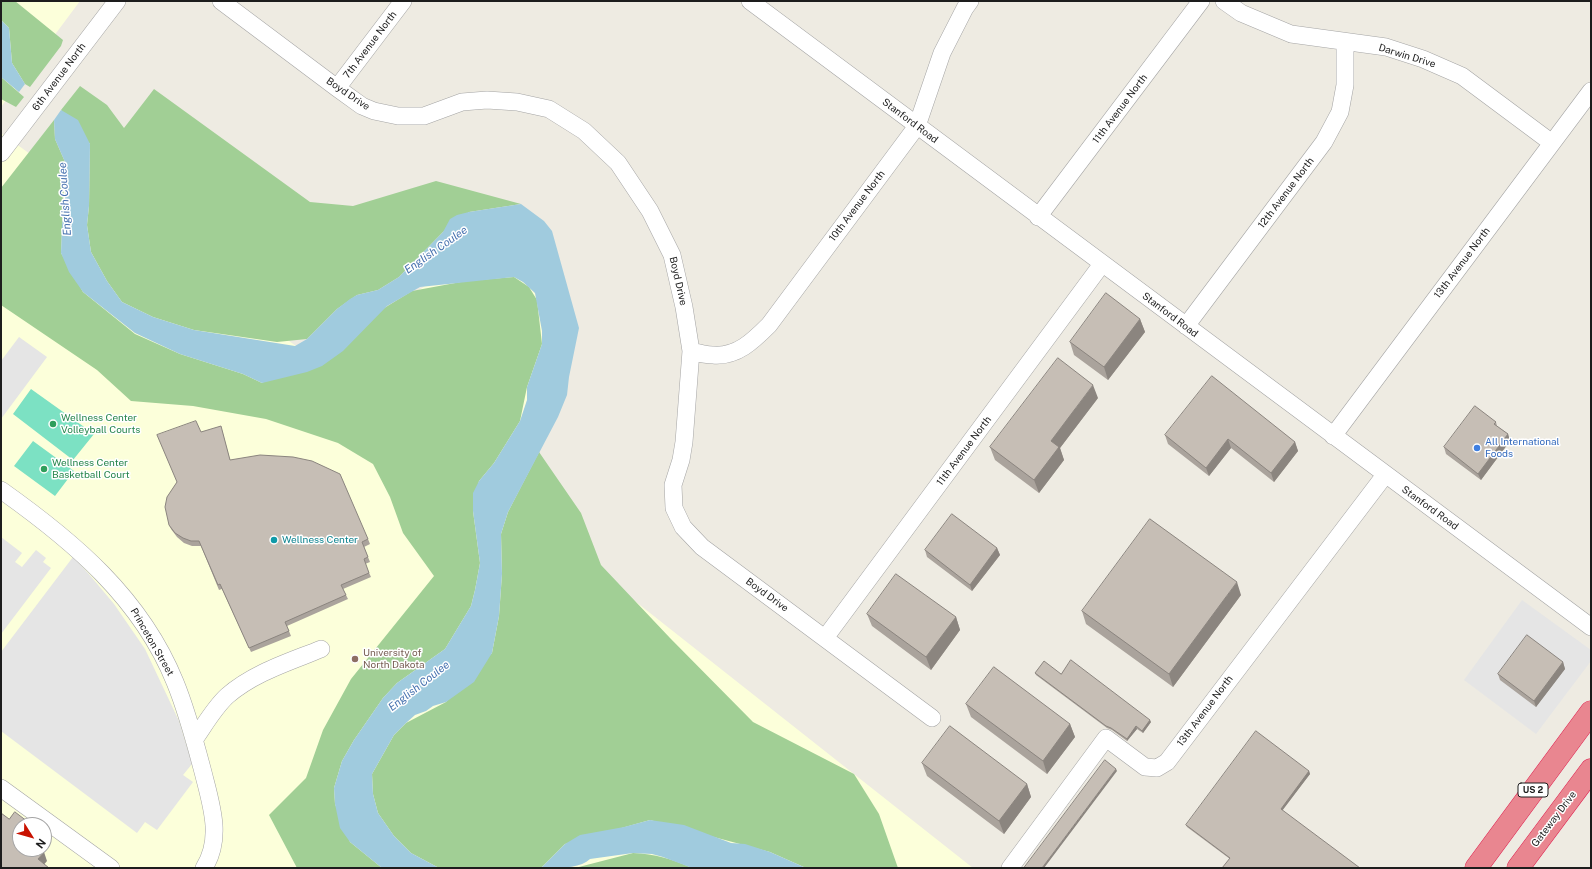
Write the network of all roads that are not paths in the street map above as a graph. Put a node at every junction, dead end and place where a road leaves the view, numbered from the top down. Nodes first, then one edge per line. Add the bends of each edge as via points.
1 (117, 1) edge
2 (221, 1) edge
3 (402, 1) edge
4 (750, 1) edge
5 (970, 1) edge
6 (1201, 1) edge
7 (1224, 1) edge
8 (1345, 43) junction
9 (337, 88) junction
10 (1591, 91) edge
11 (917, 126) junction
12 (1552, 143) junction
13 (1, 153) edge
14 (1038, 217) junction
15 (1102, 264) junction
16 (1186, 326) junction
17 (691, 351) junction
18 (1333, 436) junction
19 (1384, 474) junction
20 (1, 490) edge
21 (1591, 628) edge
22 (825, 638) junction
23 (321, 649) dead end
24 (1591, 712) edge
25 (932, 718) dead end
26 (194, 740) junction
27 (1591, 770) edge
28 (1, 788) edge
29 (111, 868) edge
30 (204, 868) edge
31 (1010, 868) edge
32 (1476, 868) edge
33 (1518, 868) edge

1 - 13 street, 6th Avenue North
2 - 9 street, Boyd Drive
3 - 9 street, 7th Avenue North
4 - 11 street, Stanford Road
5 - 11 street, 10th Avenue North via 942,53
6 - 14 street, 11th Avenue North
7 - 8 street, Darwin Drive via 1241,13 1291,34
8 - 12 street, Darwin Drive via 1386,47 1462,76
8 - 16 street, 12th Avenue North via 1345,85 1340,112 1324,142
9 - 17 street, Boyd Drive via 374,112 398,116 424,116 462,102 517,102 549,109 584,131 618,163 650,211 672,255
10 - 12 street, 13th Avenue North
11 - 14 street, Stanford Road
11 - 17 street, 10th Avenue North via 769,325 754,341 734,353 713,355
12 - 18 street, 13th Avenue North
14 - 15 street, Stanford Road
15 - 16 street, Stanford Road
15 - 22 street, 11th Avenue North
16 - 18 street, Stanford Road
17 - 22 street, Boyd Drive via 684,442 673,485 674,508 683,527 702,547
18 - 19 street, Stanford Road
19 - 21 street, Stanford Road
19 - 31 street, 13th Avenue North via 1166,762 1157,768 1145,767 1106,738
20 - 26 street, Princeton Street via 87,559 131,606 164,658 175,682
22 - 25 street, Boyd Drive
23 - 26 street via 256,676 239,687 227,696
24 - 32 highway, US 2
26 - 30 street, Princeton Street via 212,808 215,830
27 - 33 highway, Gateway Drive
28 - 29 street

